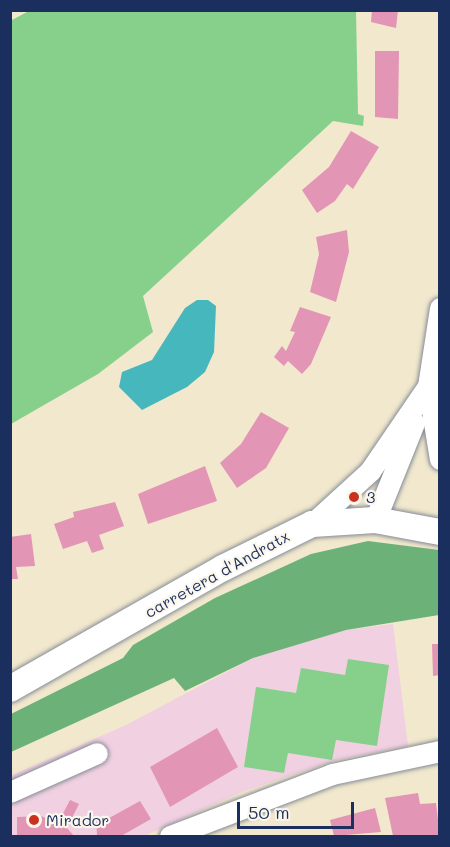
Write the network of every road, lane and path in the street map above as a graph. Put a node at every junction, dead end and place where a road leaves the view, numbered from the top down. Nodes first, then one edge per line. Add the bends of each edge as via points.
1 (440, 308) edge
2 (434, 394) edge
3 (440, 459) edge
4 (375, 520) junction
5 (312, 524) junction
6 (440, 532) edge
7 (10, 689) edge
8 (440, 751) edge
9 (98, 753) dead end
10 (10, 792) edge
11 (170, 837) edge

1 - 2 street
2 - 3 street
2 - 4 street
2 - 5 street via 370,471
4 - 5 main road, carretera d'Andratx
4 - 6 main road, carretera d'Andratx
5 - 7 main road, carretera d'Andratx via 232,563
8 - 11 street via 332,774
9 - 10 street

